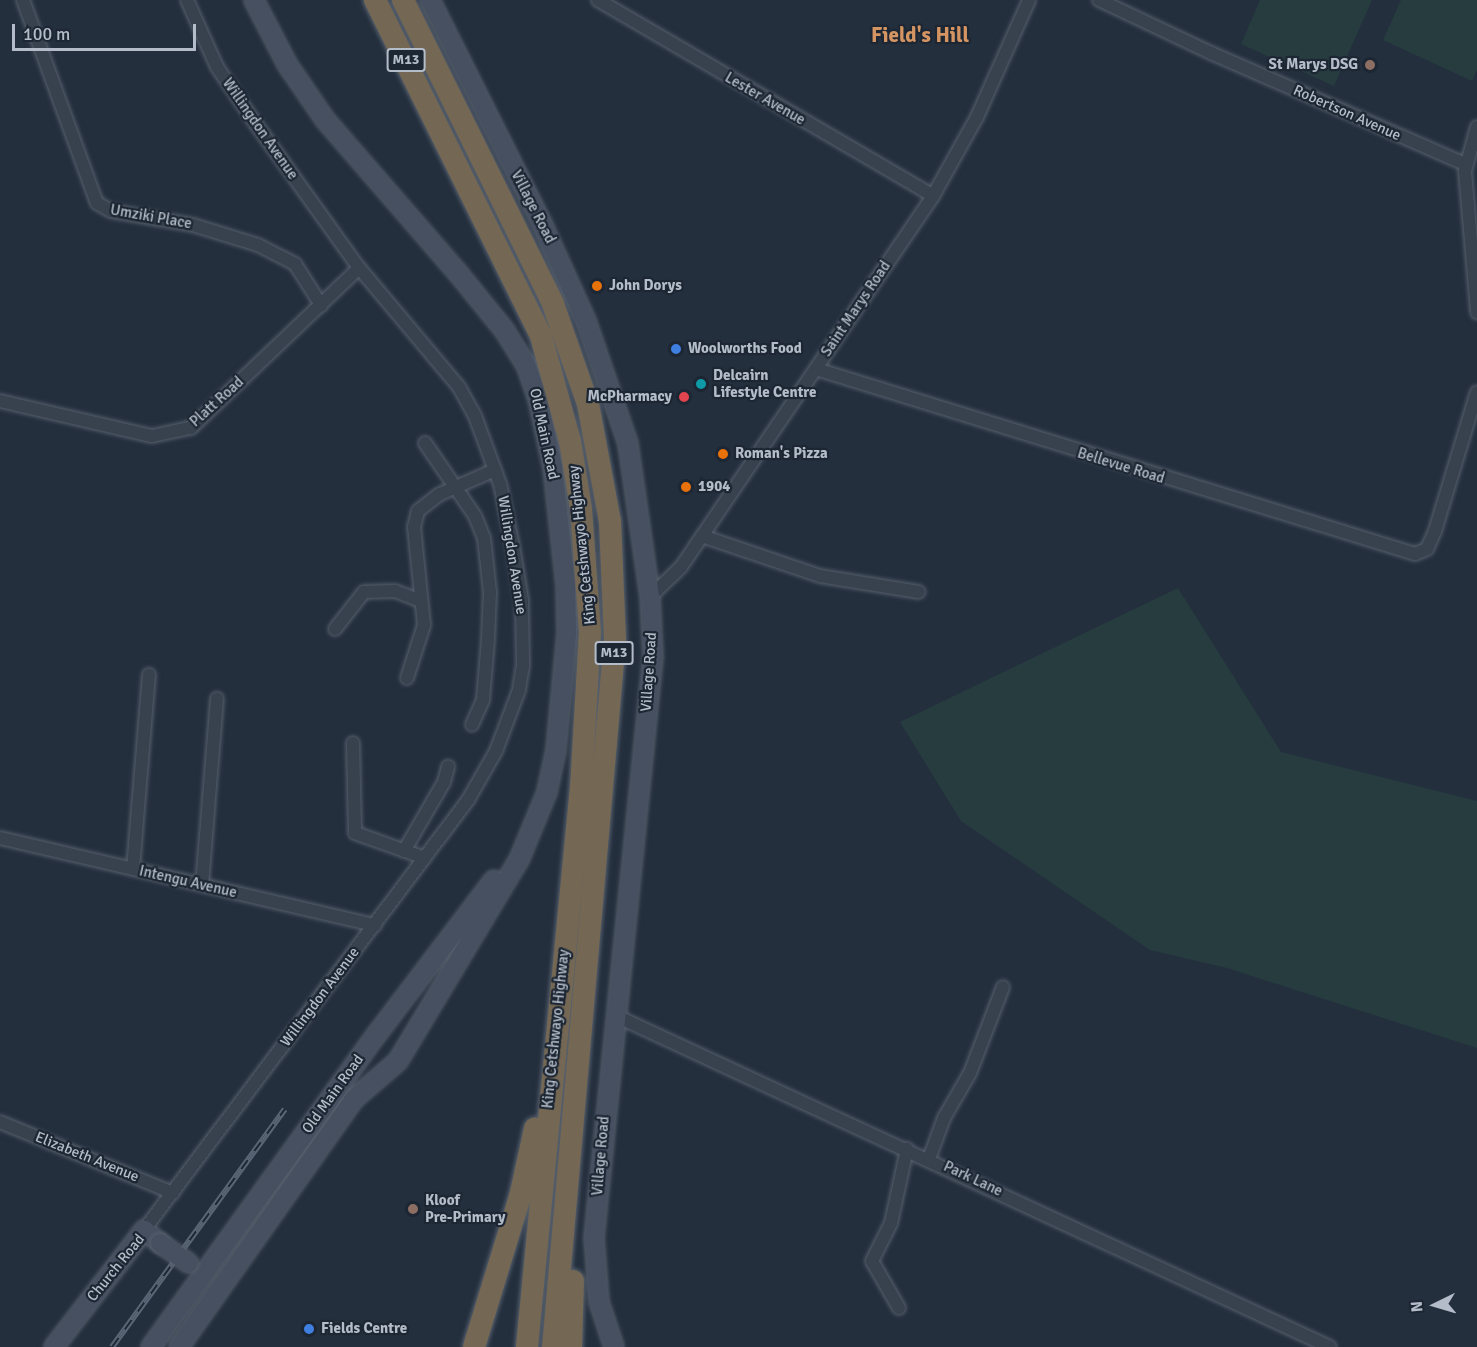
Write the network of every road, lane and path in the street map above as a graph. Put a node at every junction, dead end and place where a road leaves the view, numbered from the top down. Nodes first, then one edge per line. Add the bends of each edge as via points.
1 (23, 0) edge
2 (187, 0) edge
3 (254, 0) edge
4 (375, 0) edge
5 (403, 0) edge
6 (430, 0) edge
7 (598, 0) edge
8 (1029, 0) edge
9 (1099, 0) edge
10 (1477, 127) edge
11 (1465, 164) junction
12 (933, 196) junction
13 (359, 268) junction
14 (321, 305) junction
15 (1477, 312) edge
16 (816, 369) junction
17 (1477, 392) edge
18 (0, 401) edge
19 (425, 443) dead end
20 (495, 470) junction
21 (456, 487) junction
22 (702, 536) junction
23 (919, 592) dead end
24 (650, 597) junction
25 (419, 600) junction
26 (335, 629) dead end
27 (149, 675) dead end
28 (407, 678) dead end
29 (217, 699) dead end
30 (472, 725) dead end
31 (352, 742) dead end
32 (448, 767) dead end
33 (0, 838) edge
34 (522, 847) junction
35 (404, 851) junction
36 (425, 858) junction
37 (133, 869) junction
38 (201, 885) junction
39 (375, 925) junction
40 (1003, 987) dead end
41 (399, 1006) junction
42 (433, 1011) junction
43 (614, 1015) junction
44 (377, 1034) junction
45 (406, 1048) junction
46 (551, 1073) junction
47 (0, 1122) edge
48 (907, 1149) junction
49 (929, 1159) junction
50 (570, 1169) junction
51 (173, 1193) junction
52 (144, 1230) junction
53 (160, 1243) junction
54 (131, 1246) junction
55 (216, 1258) junction
56 (189, 1263) junction
57 (191, 1292) junction
58 (899, 1308) dead end
59 (54, 1347) edge
60 (151, 1347) edge
61 (179, 1347) edge
62 (474, 1347) edge
63 (527, 1347) edge
64 (553, 1347) edge
65 (571, 1347) edge
66 (615, 1347) edge
67 (1330, 1347) edge

1 - 14 street, Umziki Place via 98,203 111,211 193,225 258,245 295,264
2 - 13 street, Willingdon Avenue via 217,67
3 - 34 main road, Old Main Road via 287,64 326,121 516,346 538,399 561,526 567,633 552,771 547,792
4 - 46 highway, King Cetshwayo Highway / M13 via 524,297 551,367 570,441 581,509 590,632 581,787
5 - 50 highway, King Cetshwayo Highway / M13 via 553,304 588,404 606,493 615,639
6 - 24 main road, Village Road via 586,321 628,444
7 - 12 street, Lester Avenue
8 - 12 street, Saint Marys Road via 977,117
9 - 11 street, Robertson Avenue via 1211,54
10 - 11 street
11 - 15 street
12 - 16 street, Saint Marys Road
13 - 14 street, Platt Road
13 - 20 street, Willingdon Avenue via 459,387
14 - 18 street, Platt Road via 191,428 169,435 152,436
16 - 17 street, Bellevue Road via 1415,554 1427,549
16 - 22 street, Saint Marys Road
19 - 21 street
20 - 21 street
20 - 36 street, Willingdon Avenue via 522,600 523,666 519,690 480,779
21 - 25 street via 418,511 414,527
21 - 30 street via 484,538 490,592 483,700
22 - 23 street via 820,576
22 - 24 street, Saint Marys Road via 681,567
24 - 43 main road, Village Road via 653,657
25 - 26 street via 395,591 364,592 356,597
25 - 28 street via 424,625
27 - 37 street
29 - 38 street
31 - 35 street via 355,833
32 - 35 street via 444,782
33 - 37 street, Intengu Avenue
34 - 41 main road, Old Main Road
34 - 42 main road, Old Main Road via 519,860
35 - 36 street
36 - 39 street, Willingdon Avenue
37 - 38 street, Intengu Avenue
38 - 39 street, Intengu Avenue
39 - 51 street, Willingdon Avenue
40 - 49 street via 970,1073 944,1118
41 - 42 main road via 417,1003
41 - 44 main road, Old Main Road
42 - 45 main road, Old Main Road
43 - 48 street, Park Lane
43 - 66 main road, Village Road via 593,1259 599,1302
44 - 45 main road via 396,1031
44 - 55 main road, Old Main Road
45 - 61 main road, Old Main Road via 394,1065 354,1099
46 - 62 highway via 520,1197
46 - 63 highway, King Cetshwayo Highway / M13
47 - 51 street, Elizabeth Avenue
48 - 49 street, Park Lane
48 - 58 street via 891,1223 872,1261
49 - 67 street, Park Lane
50 - 64 highway, King Cetshwayo Highway / M13
50 - 65 highway via 574,1235
51 - 52 street, Willingdon Avenue
52 - 53 main road, Church Road
52 - 54 main road, Church Road
53 - 54 main road
53 - 56 main road, Church Road, bridge
54 - 59 main road, Church Road
55 - 56 main road
55 - 57 main road, Old Main Road
56 - 57 main road
57 - 60 main road, Old Main Road

